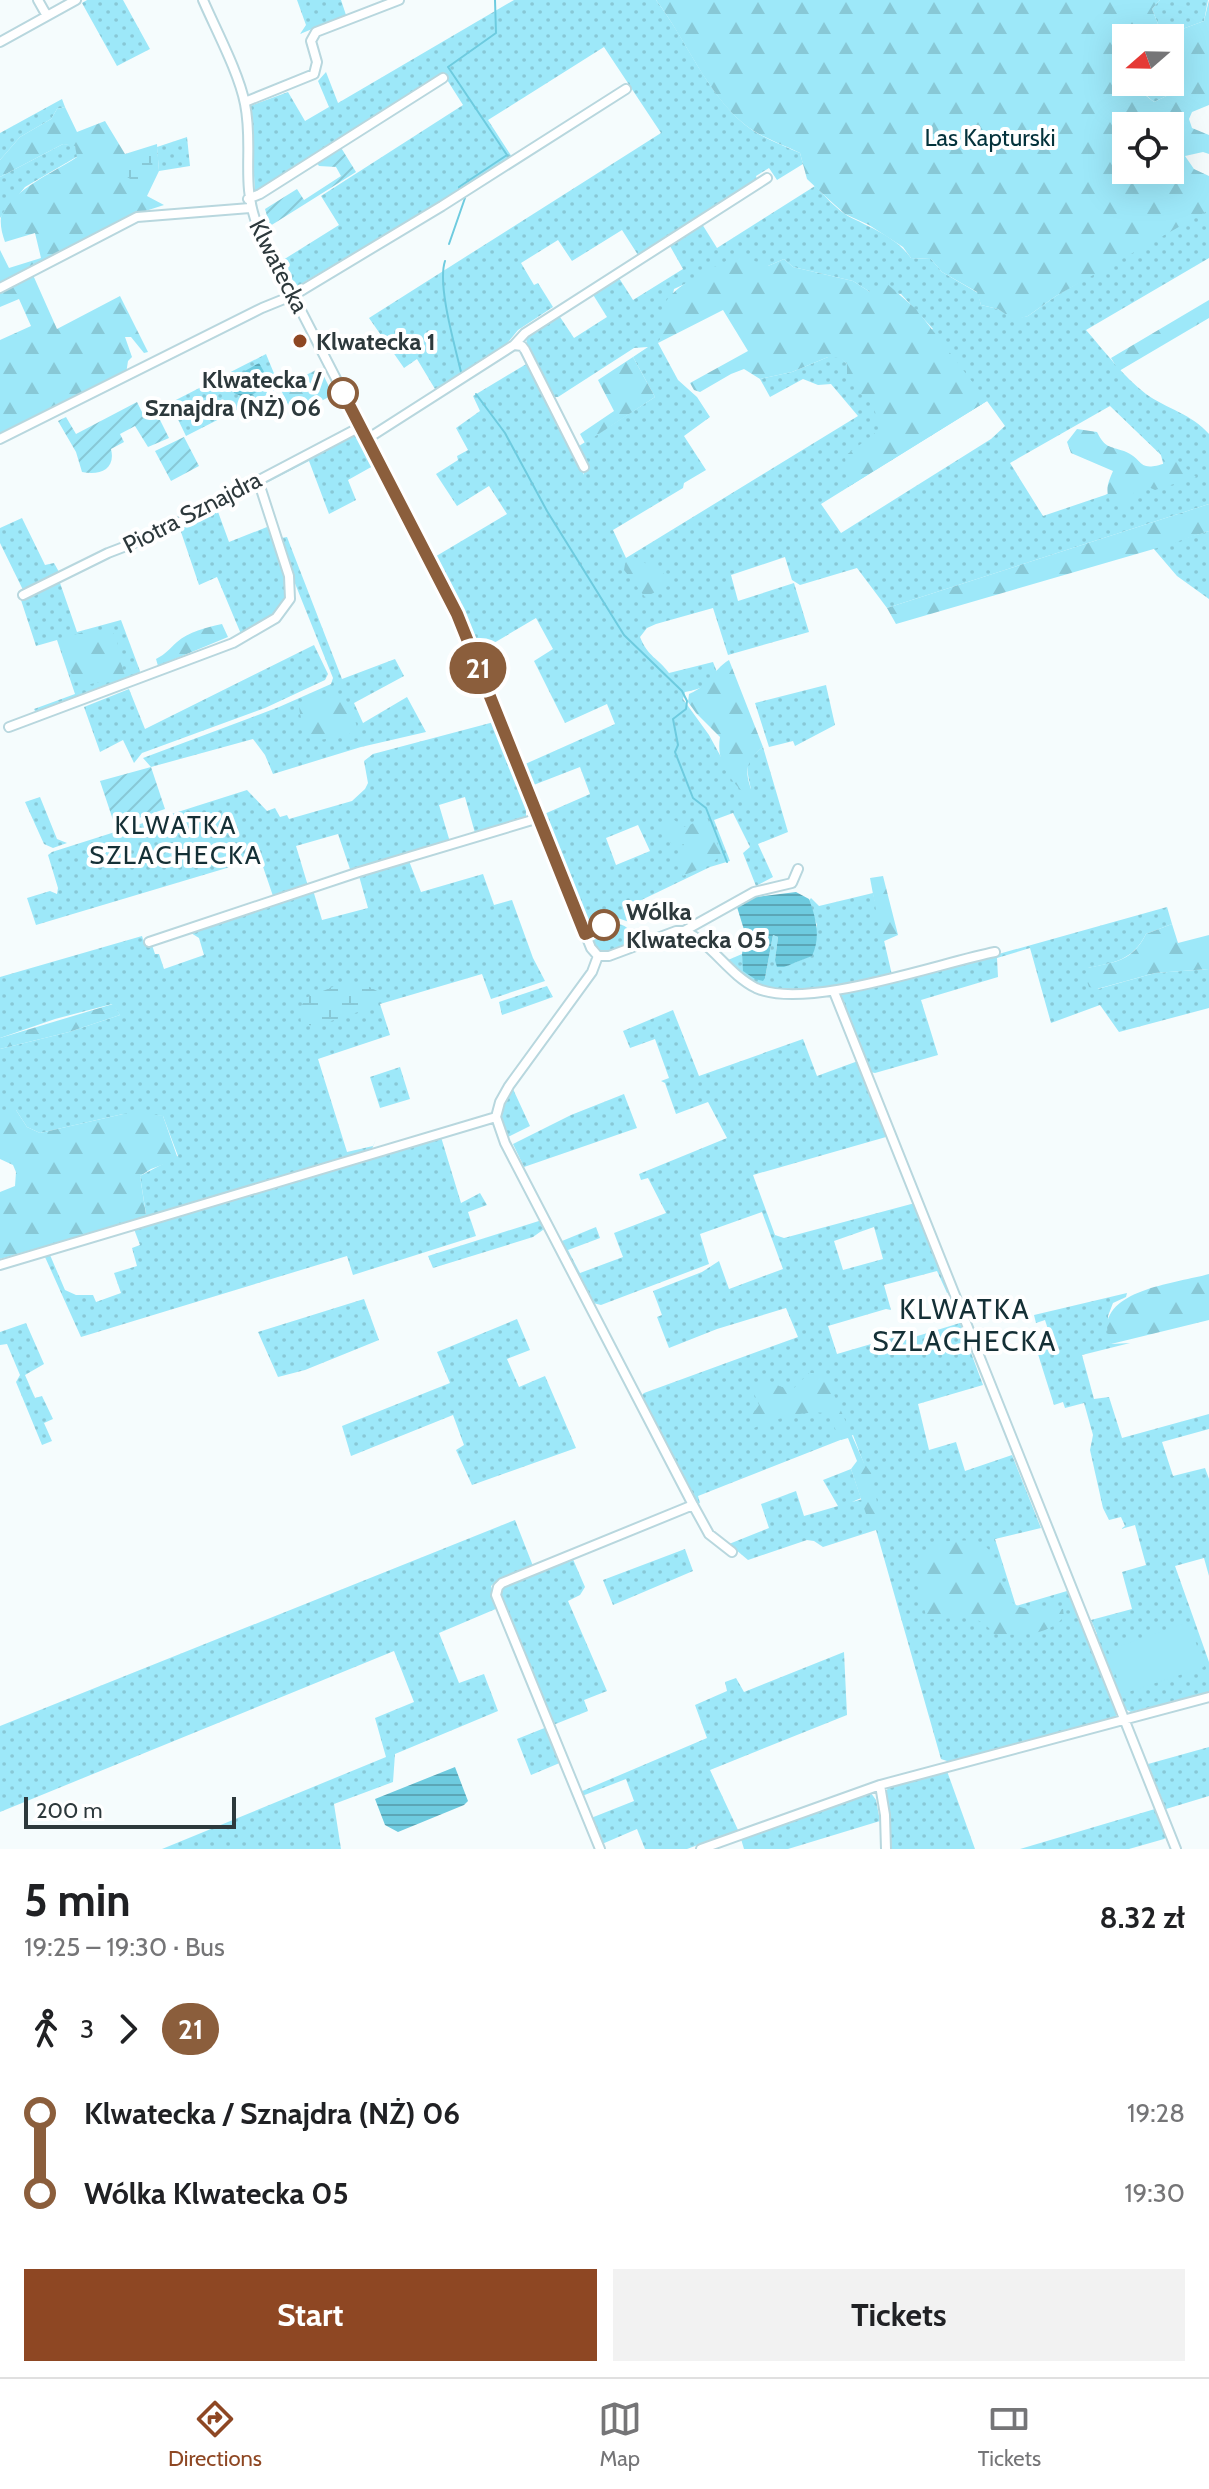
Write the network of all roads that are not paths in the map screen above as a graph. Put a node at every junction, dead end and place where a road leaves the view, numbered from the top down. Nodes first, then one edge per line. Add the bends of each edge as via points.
1 (38, 0) edge
2 (76, 0) edge
3 (203, 0) edge
4 (399, 0) edge
5 (47, 16) junction
6 (0, 42) edge
7 (443, 78) dead end
8 (626, 89) dead end
9 (245, 102) junction
10 (767, 178) dead end
11 (249, 204) junction
12 (0, 288) edge
13 (294, 295) junction
14 (514, 345) junction
15 (360, 427) junction
16 (0, 439) edge
17 (367, 439) junction
18 (584, 467) dead end
19 (258, 480) junction
20 (23, 595) dead end
21 (9, 727) dead end
22 (539, 818) junction
23 (798, 869) dead end
24 (684, 931) junction
25 (149, 942) dead end
26 (995, 952) dead end
27 (598, 956) junction
28 (834, 992) junction
29 (496, 1117) junction
30 (0, 1265) edge
31 (693, 1505) junction
32 (732, 1552) dead end
33 (1209, 1697) edge
34 (1125, 1719) junction
35 (880, 1785) junction
36 (600, 1849) edge
37 (701, 1849) edge
38 (886, 1849) edge
39 (1176, 1849) edge

1 - 5 street
2 - 5 street
3 - 9 street, Klwatecka
4 - 9 street via 316,32 311,41 317,62 314,74
5 - 6 street
7 - 11 street
8 - 13 street
9 - 11 street, Klwatecka
10 - 14 street
11 - 12 street via 137,217
11 - 13 street, Klwatecka
13 - 15 street, Klwatecka
13 - 16 street
14 - 17 street
14 - 18 street via 525,350
15 - 17 street, Klwatecka
15 - 19 street, Piotra Sznajdra
17 - 22 street, Klwatecka via 457,614
19 - 20 street, Piotra Sznajdra via 155,535
19 - 21 street via 289,576 290,599 276,618 233,643
22 - 25 street
22 - 27 street, Klwatecka
23 - 24 street via 792,883 754,892
24 - 27 street
24 - 28 street via 742,980 762,990 787,995
26 - 28 street
27 - 29 street via 592,972 509,1086
28 - 34 street
29 - 30 street
29 - 31 street
31 - 32 street via 709,1534
31 - 36 street via 498,1587 496,1595
33 - 34 street
34 - 35 street
34 - 39 street
35 - 37 street
35 - 38 street

